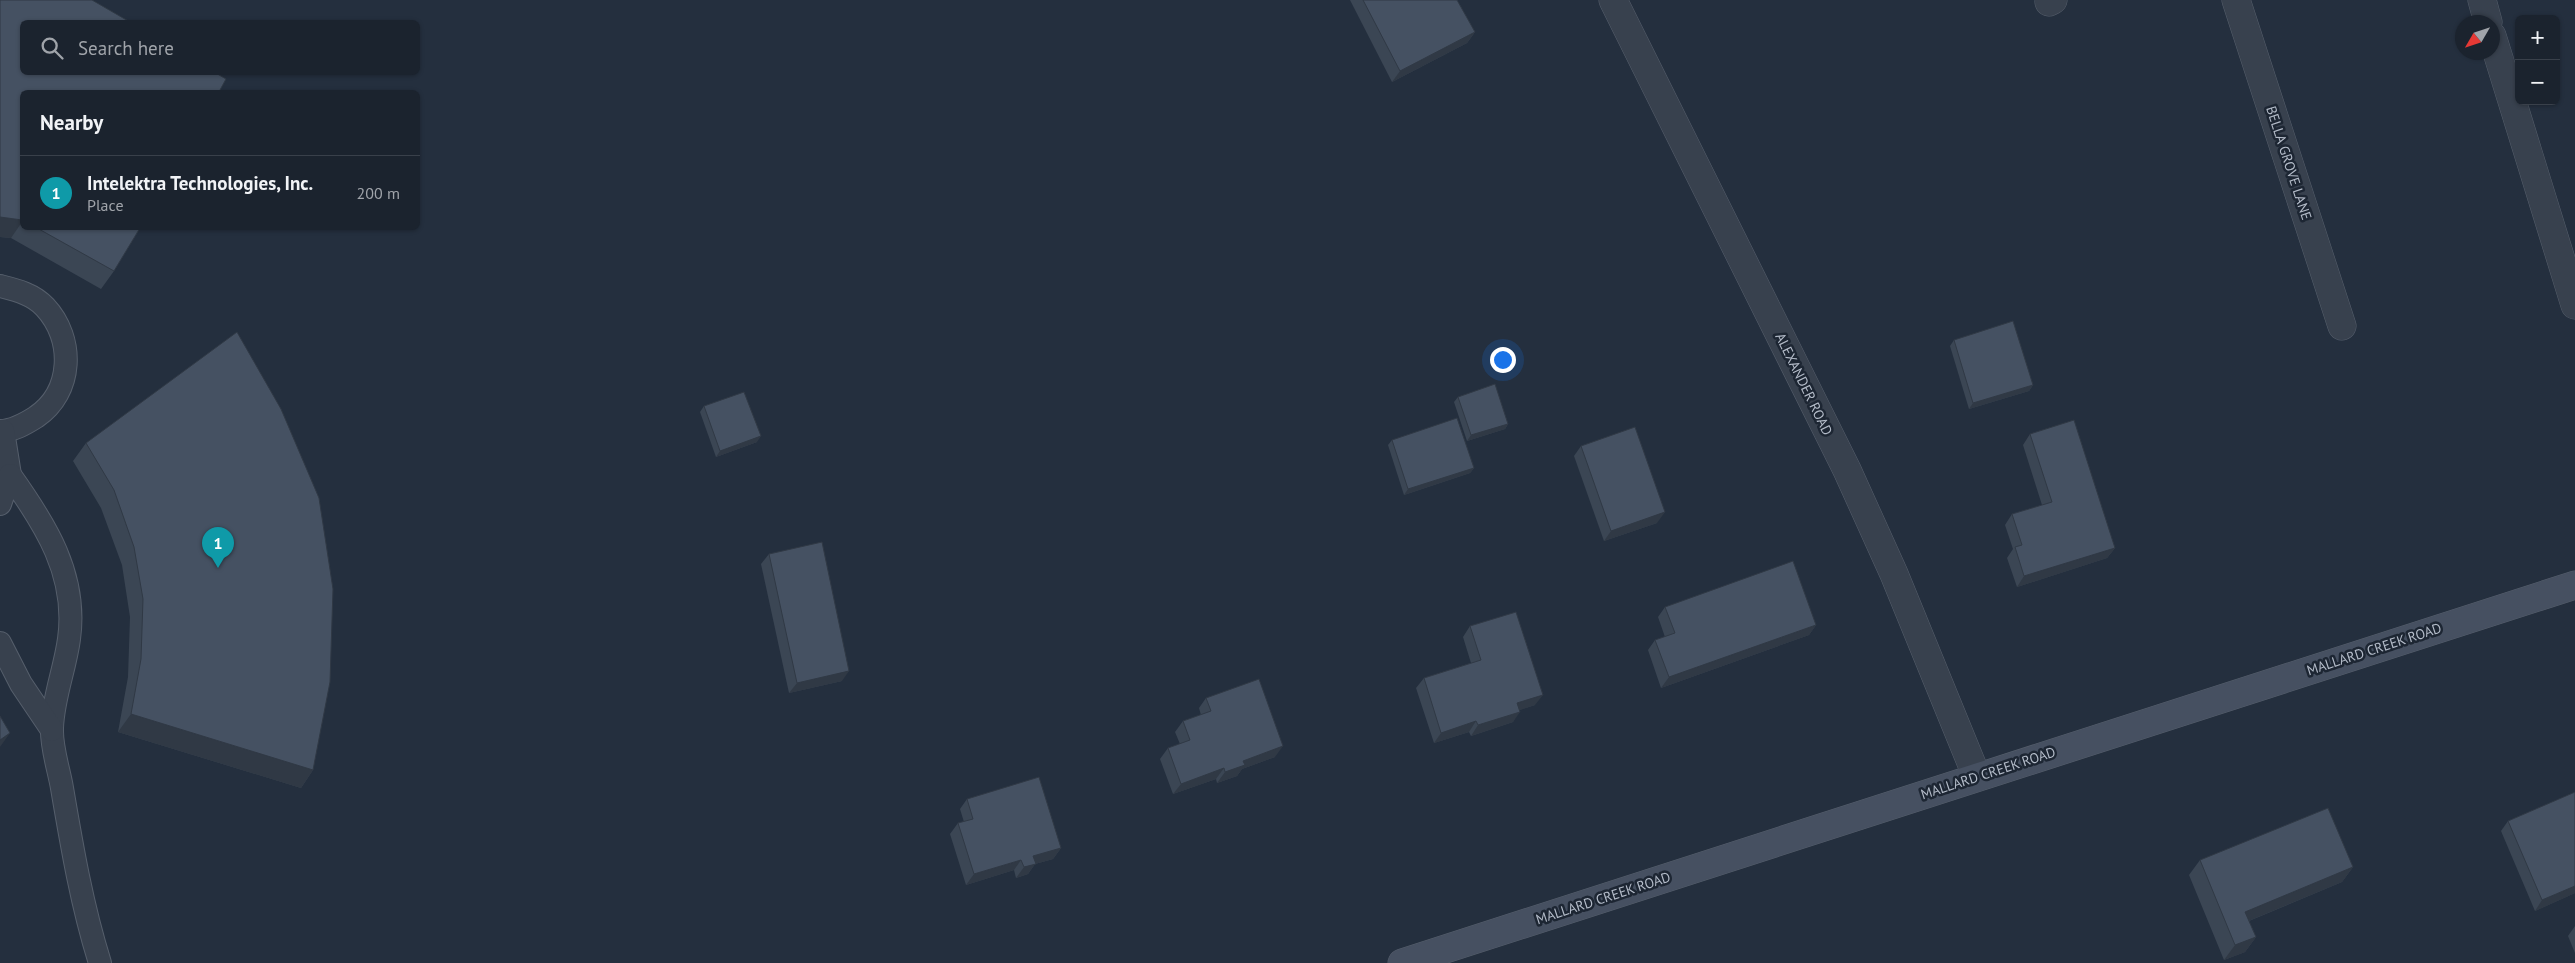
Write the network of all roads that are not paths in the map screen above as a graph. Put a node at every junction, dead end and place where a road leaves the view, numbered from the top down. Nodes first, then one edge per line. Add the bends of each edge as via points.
1 (1613, 0) edge
2 (2236, 0) edge
3 (2482, 0) edge
4 (2486, 15) edge
5 (2499, 60) edge
6 (0, 286) edge
7 (2575, 305) edge
8 (2342, 326) dead end
9 (2, 431) edge
10 (10, 475) junction
11 (0, 504) edge
12 (2575, 585) edge
13 (0, 643) edge
14 (52, 730) junction
15 (1977, 777) junction
16 (100, 963) edge
17 (1402, 963) edge

1 - 15 street, ALEXANDER ROAD via 1847,470 1894,574
2 - 8 street, BELLA GROVE LANE
3 - 4 street
5 - 7 street
6 - 9 lane via 24,292 44,305 58,324 66,346 66,370 59,392 45,411 26,424
9 - 10 lane
10 - 11 lane
10 - 14 lane via 42,521 57,552 68,593 69,638
12 - 15 main road, MALLARD CREEK ROAD
13 - 14 lane via 21,684
14 - 16 lane via 75,864
15 - 17 main road, MALLARD CREEK ROAD

